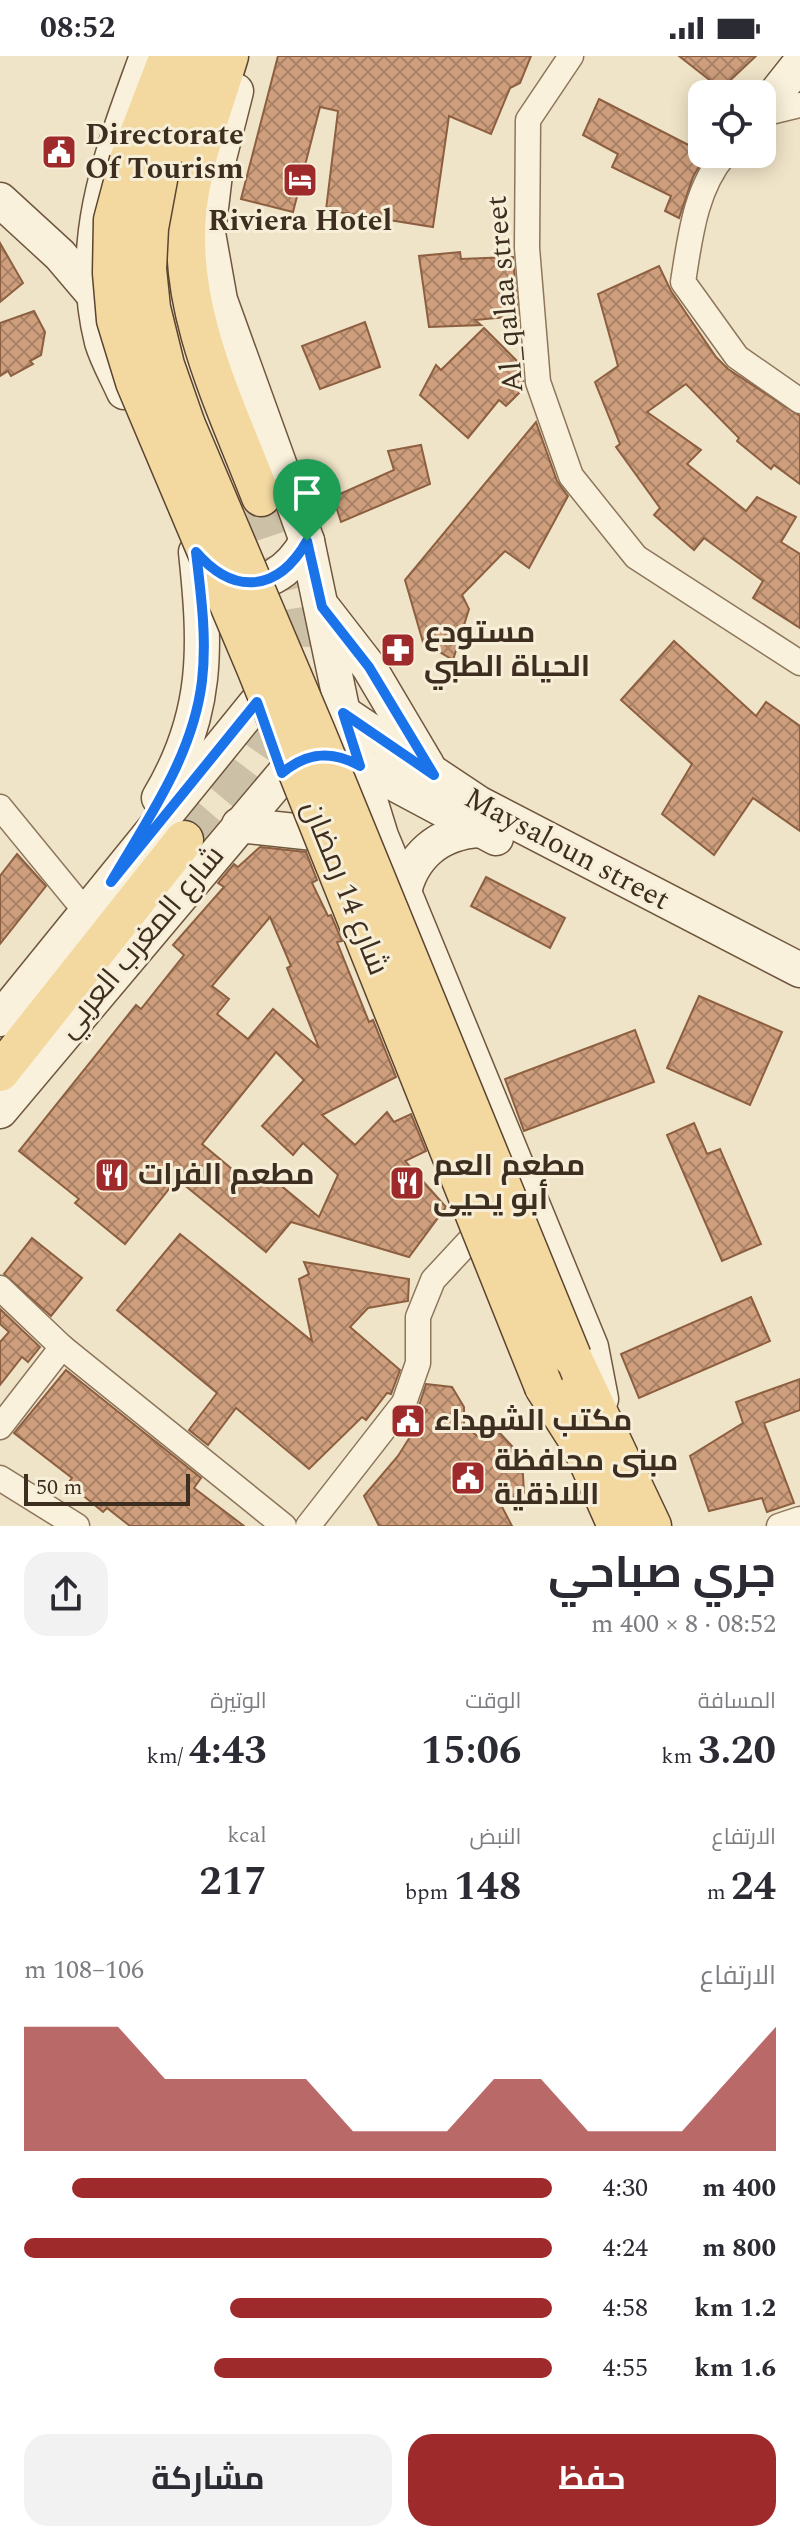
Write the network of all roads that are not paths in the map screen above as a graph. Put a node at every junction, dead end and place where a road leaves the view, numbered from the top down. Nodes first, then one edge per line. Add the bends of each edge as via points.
1 (147, 56) edge
2 (169, 56) edge
3 (201, 56) edge
4 (229, 56) edge
5 (246, 56) edge
6 (571, 56) edge
7 (800, 63) edge
8 (776, 95) edge
9 (800, 105) edge
10 (776, 110) edge
11 (146, 159) junction
12 (713, 168) edge
13 (0, 200) edge
14 (94, 295) junction
15 (800, 401) edge
16 (261, 497) tunnel mouth
17 (307, 541) junction
18 (196, 552) junction
19 (322, 607) junction
20 (800, 663) edge
21 (257, 702) junction
22 (343, 713) junction
23 (360, 766) junction
24 (282, 773) junction
25 (434, 775) junction
26 (0, 807) edge
27 (239, 825) junction
28 (480, 830) junction
29 (314, 833) junction
30 (184, 840) tunnel mouth
31 (111, 882) junction
32 (403, 896) junction
33 (86, 912) junction
34 (800, 970) edge
35 (800, 991) edge
36 (0, 1019) edge
37 (0, 1072) edge
38 (0, 1111) edge
39 (472, 1238) junction
40 (0, 1288) edge
41 (62, 1347) junction
42 (0, 1427) edge
43 (594, 1436) junction
44 (0, 1478) edge
45 (800, 1519) edge
46 (77, 1526) edge
47 (284, 1526) edge
48 (308, 1526) edge
49 (617, 1526) edge
50 (652, 1526) edge
51 (779, 1526) edge

1 - 14 main road via 100,191 92,241
2 - 11 main road, شارع 14 رمضان
3 - 11 main road, شارع 14 رمضان
4 - 16 main road via 187,214 186,268 205,349
5 - 17 main road via 218,161 208,233 220,300
6 - 20 street, Al_qalaa street via 528,120 527,163 527,248 538,382 571,476 636,557
7 - 8 main road
9 - 10 street
11 - 43 main road, شارع 14 رمضان, bridge via 151,308 186,425 572,1357
11 - 43 main road, شارع 14 رمضان, bridge via 113,220 116,320 135,382 262,682 544,1387
12 - 15 street via 691,225 683,282 737,357
13 - 14 main road
14 - 18 main road via 103,344
17 - 18 main road via 295,562 277,576 255,583 211,570
17 - 19 main road
18 - 21 main road
18 - 31 main road via 204,629 196,712 173,775
19 - 22 main road
19 - 25 main road via 369,667
21 - 22 main road, Maysaloun street via 277,690 295,688 319,694
21 - 24 main road
21 - 31 main road, شارع المغرب العربي
22 - 23 main road
22 - 25 main road, Maysaloun street
23 - 24 main road, Maysaloun street via 320,754 293,763
23 - 28 main road, Maysaloun street
23 - 32 main road
24 - 27 main road, شارع المغرب العربي
24 - 29 main road
25 - 34 main road, Maysaloun street via 535,834
26 - 33 street
27 - 29 main road
27 - 38 main road, شارع المغرب العربي
28 - 32 main road via 452,834 429,848 411,869
28 - 35 main road, Maysaloun street
29 - 39 main road
30 - 37 main road
31 - 33 main road, شارع المغرب العربي
32 - 43 main road via 591,1347
33 - 36 main road, شارع المغرب العربي
39 - 43 main road via 524,1378
39 - 48 street via 433,1280 418,1317 418,1363 404,1403
40 - 41 street
41 - 42 street
41 - 47 street
43 - 49 main road, شارع 14 رمضان
43 - 50 main road, شارع 14 رمضان
44 - 46 street
45 - 51 street

